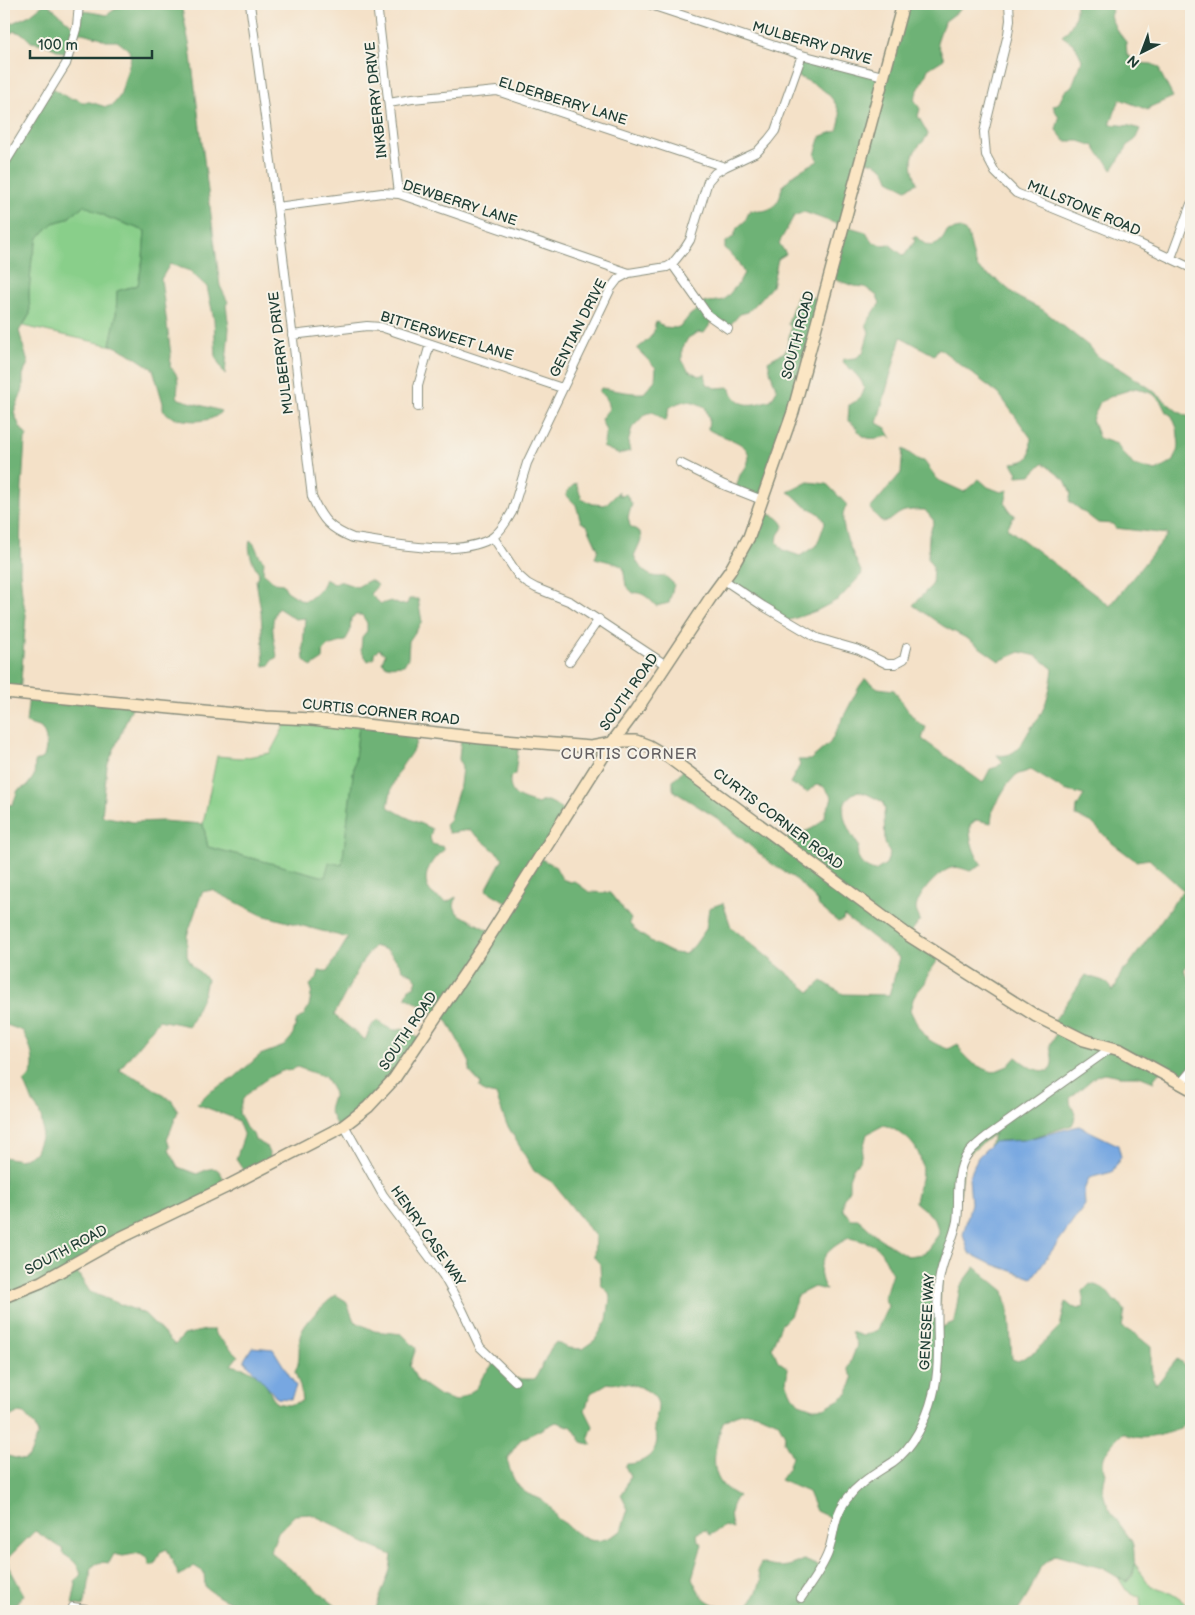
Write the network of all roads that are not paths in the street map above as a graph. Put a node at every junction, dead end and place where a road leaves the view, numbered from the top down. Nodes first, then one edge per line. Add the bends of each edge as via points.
1 (79, 4) edge
2 (250, 4) edge
3 (377, 4) edge
4 (648, 4) edge
5 (903, 4) edge
6 (1009, 4) edge
7 (802, 55) junction
8 (883, 76) junction
9 (389, 103) junction
10 (4, 165) edge
11 (725, 167) junction
12 (399, 194) junction
13 (1191, 204) edge
14 (277, 207) junction
15 (1171, 258) junction
16 (672, 264) junction
17 (1191, 268) edge
18 (629, 273) junction
19 (728, 329) dead end
20 (292, 335) junction
21 (430, 344) junction
22 (562, 388) junction
23 (418, 406) dead end
24 (680, 462) dead end
25 (762, 500) junction
26 (492, 537) junction
27 (724, 580) junction
28 (599, 619) junction
29 (907, 647) dead end
30 (569, 662) dead end
31 (666, 665) junction
32 (4, 692) edge
33 (611, 744) junction
34 (1112, 1048) junction
35 (1191, 1071) edge
36 (1186, 1086) edge
37 (344, 1125) junction
38 (4, 1296) edge
39 (515, 1381) dead end
40 (801, 1598) dead end
41 (73, 1607) dead end
42 (99, 1611) edge

1 - 10 street via 77,26 66,64
2 - 14 street, MULBERRY DRIVE
3 - 9 street, INKBERRY DRIVE
4 - 7 street, MULBERRY DRIVE
5 - 8 street, SOUTH ROAD
6 - 15 street, MILLSTONE ROAD via 1008,34 984,132 986,155 992,167 1016,193
7 - 8 street, MULBERRY DRIVE
7 - 11 street via 775,131 757,152
8 - 25 street, SOUTH ROAD via 793,412
9 - 11 street, ELDERBERRY LANE via 497,91
9 - 12 street, INKBERRY DRIVE
11 - 16 street via 708,181 690,240
12 - 14 street, DEWBERRY LANE via 382,193
12 - 18 street, DEWBERRY LANE
13 - 15 street
14 - 20 street, MULBERRY DRIVE
15 - 17 street, MILLSTONE ROAD
16 - 18 street
16 - 19 street via 708,315
18 - 22 street, GENTIAN DRIVE via 611,288
20 - 21 street, BITTERSWEET LANE via 367,326 381,327
20 - 26 street, MULBERRY DRIVE via 312,497 327,524 353,538 447,550
21 - 22 street, BITTERSWEET LANE
21 - 23 street via 418,386
22 - 26 street, GENTIAN DRIVE via 526,463 512,512
24 - 25 street
25 - 27 street, SOUTH ROAD via 749,537
26 - 28 street via 527,583 571,602
27 - 29 street via 811,635 859,650 887,664 904,659
27 - 31 street, SOUTH ROAD
28 - 30 street
28 - 31 street
31 - 33 street, SOUTH ROAD
32 - 33 street, CURTIS CORNER ROAD via 312,719 480,738 591,747
33 - 34 street, CURTIS CORNER ROAD via 636,741 663,754 908,934 1036,1016 1066,1032
33 - 37 street, SOUTH ROAD via 394,1079 368,1107
34 - 36 street, CURTIS CORNER ROAD
34 - 40 street, GENESEE WAY via 986,1136 965,1158 961,1168 957,1221 939,1281 939,1358 933,1397 907,1449 894,1462 860,1484 841,1508 824,1564
35 - 36 street
37 - 38 street, SOUTH ROAD via 118,1239 41,1282
37 - 39 street, HENRY CASE WAY via 383,1195 462,1307 480,1347
41 - 42 street

